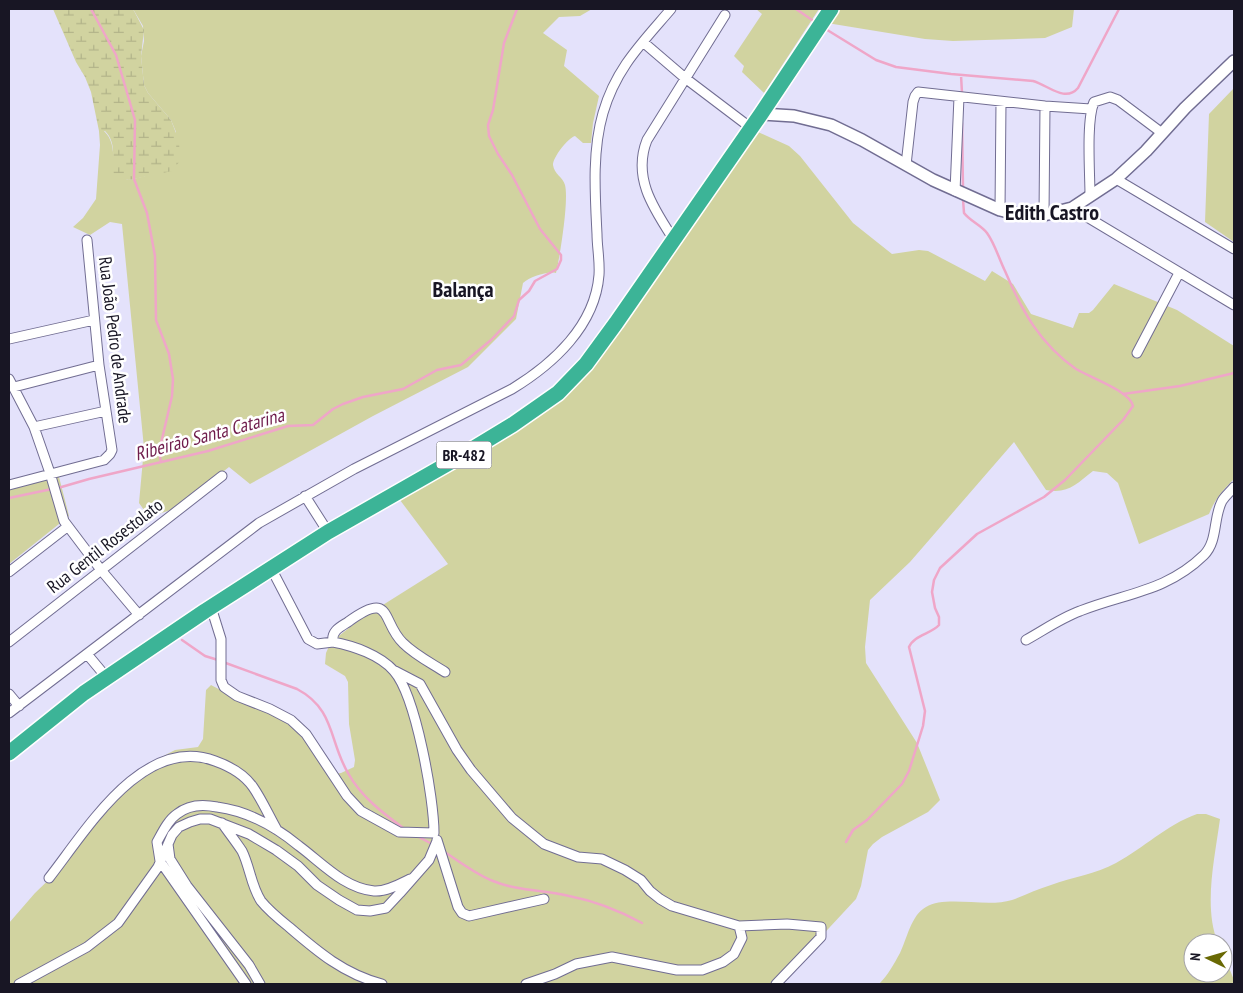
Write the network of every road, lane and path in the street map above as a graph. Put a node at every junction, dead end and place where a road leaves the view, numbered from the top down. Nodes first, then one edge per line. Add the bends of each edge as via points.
1 (670, 9) edge
2 (828, 13) edge
3 (725, 15) dead end
4 (643, 42) junction
5 (1234, 61) edge
6 (685, 78) junction
7 (959, 97) junction
8 (1001, 102) junction
9 (1045, 106) junction
10 (1091, 109) junction
11 (761, 114) junction
12 (750, 128) junction
13 (1162, 133) junction
14 (906, 165) junction
15 (1116, 179) junction
16 (955, 191) junction
17 (1090, 196) junction
18 (1072, 208) junction
19 (1000, 210) junction
20 (1044, 215) junction
21 (87, 240) dead end
22 (674, 240) junction
23 (1234, 249) edge
24 (1179, 273) junction
25 (1234, 305) edge
26 (94, 320) junction
27 (9, 339) edge
28 (1137, 353) dead end
29 (99, 366) junction
30 (11, 383) edge
31 (106, 411) junction
32 (34, 427) junction
33 (50, 473) junction
34 (222, 476) dead end
35 (9, 485) edge
36 (1234, 487) edge
37 (305, 496) junction
38 (67, 527) junction
39 (328, 532) junction
40 (271, 568) junction
41 (101, 570) junction
42 (9, 572) edge
43 (211, 607) junction
44 (139, 615) junction
45 (1026, 640) dead end
46 (9, 642) edge
47 (333, 642) junction
48 (87, 654) junction
49 (394, 671) junction
50 (445, 672) dead end
51 (107, 678) junction
52 (9, 694) edge
53 (19, 706) junction
54 (9, 713) edge
55 (9, 753) edge
56 (222, 823) junction
57 (277, 830) junction
58 (435, 837) junction
59 (168, 842) junction
60 (160, 861) junction
61 (50, 878) dead end
62 (413, 878) junction
63 (544, 899) dead end
64 (739, 926) junction
65 (20, 984) edge
66 (246, 984) edge
67 (260, 984) edge
68 (382, 984) edge
69 (526, 984) edge
70 (776, 984) edge

1 - 4 street
2 - 11 highway, BR-482
3 - 6 street
4 - 6 street
4 - 37 street via 626,61 603,113 595,176 596,292 587,317 575,335 550,362 512,389
5 - 13 street
6 - 12 street
6 - 22 street via 647,140 643,154 648,197
7 - 8 street
7 - 14 street via 918,92
7 - 16 street
8 - 9 street
8 - 19 street
9 - 10 street
9 - 20 street
10 - 13 street via 1094,102 1101,99 1118,100
10 - 17 street
11 - 12 highway, BR-482
11 - 14 street via 794,116 831,125
12 - 22 highway, BR-482
13 - 15 street
14 - 16 street
15 - 17 street
15 - 23 street
16 - 19 street
17 - 18 street
18 - 20 street
18 - 24 street
19 - 20 street via 1021,215
21 - 26 street, Rua João Pedro de Andrade
22 - 39 highway, BR-482 via 586,364 558,393 488,440
24 - 25 street
24 - 28 street
26 - 27 street
26 - 29 street, Rua João Pedro de Andrade
29 - 30 street
29 - 31 street, Rua João Pedro de Andrade
30 - 32 street
31 - 32 street
31 - 33 street, Rua João Pedro de Andrade via 112,444 110,454 104,460
32 - 33 street
33 - 35 street
33 - 38 street
34 - 41 street, Rua Gentil Rosestolato
36 - 45 street via 1221,502 1205,554 1187,569 1143,592 1079,611
37 - 39 street
37 - 44 street via 259,523
38 - 41 street
38 - 42 street
39 - 40 highway, BR-482
40 - 43 highway, BR-482
40 - 47 street via 308,639 317,644
41 - 44 street
41 - 46 street, Rua Gentil Rosestolato
43 - 51 highway, BR-482
43 - 58 street via 221,639 221,680 224,687 291,720 306,734 347,796 361,811 399,832
44 - 48 street
47 - 49 street via 377,658
47 - 50 street via 334,632 353,618 378,608 385,612 402,643
48 - 51 street
48 - 53 street
49 - 58 street via 416,721
49 - 64 street via 420,684 456,750 471,770 512,818 544,844 578,858 602,860 618,866 672,906
51 - 55 highway, BR-482
52 - 53 street
53 - 54 street
56 - 59 street via 210,819 190,822 179,828
56 - 62 street via 276,850 317,885 357,910 386,908
56 - 68 street via 242,852 252,883 269,910 342,969
57 - 60 street via 239,811 208,805 189,807 175,814 157,842
57 - 61 street via 252,786 240,774 207,758 169,759 149,767 127,784
57 - 62 street via 348,883 376,891
58 - 62 street via 430,860
58 - 63 street via 462,913 470,916
59 - 60 street
59 - 67 street via 170,859 179,874
60 - 65 street via 118,924 87,947
60 - 66 street
64 - 69 street via 742,938 734,954 702,970 677,970 612,957 576,964
64 - 70 street via 787,924 821,927 821,937

